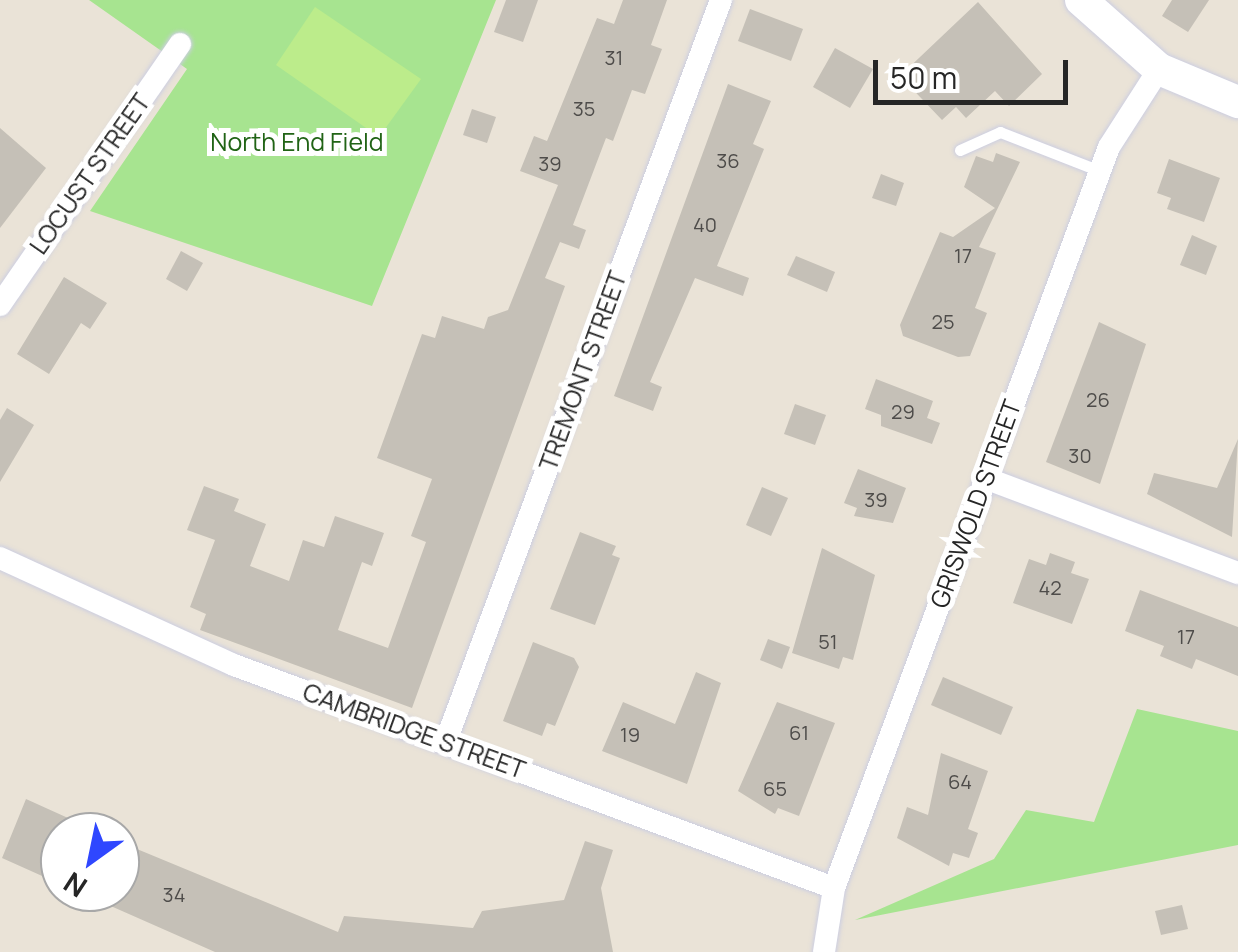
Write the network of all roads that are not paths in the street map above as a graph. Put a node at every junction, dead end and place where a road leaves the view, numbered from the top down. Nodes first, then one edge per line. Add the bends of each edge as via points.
1 (721, 0) edge
2 (1081, 0) edge
3 (180, 44) dead end
4 (1159, 70) junction
5 (1238, 102) edge
6 (960, 150) dead end
7 (1100, 171) junction
8 (0, 305) edge
9 (985, 478) junction
10 (0, 558) edge
11 (1238, 574) edge
12 (446, 742) junction
13 (834, 888) junction
14 (824, 952) edge

1 - 12 street, TREMONT STREET
2 - 4 main road
3 - 8 street, LOCUST STREET
4 - 5 main road
4 - 7 street, GRISWOLD STREET via 1125,114
6 - 7 lane via 1000,132
7 - 9 street, GRISWOLD STREET
9 - 11 street
9 - 13 street, GRISWOLD STREET
10 - 12 street, CAMBRIDGE STREET via 234,666
12 - 13 street, CAMBRIDGE STREET
13 - 14 street, GRISWOLD STREET

